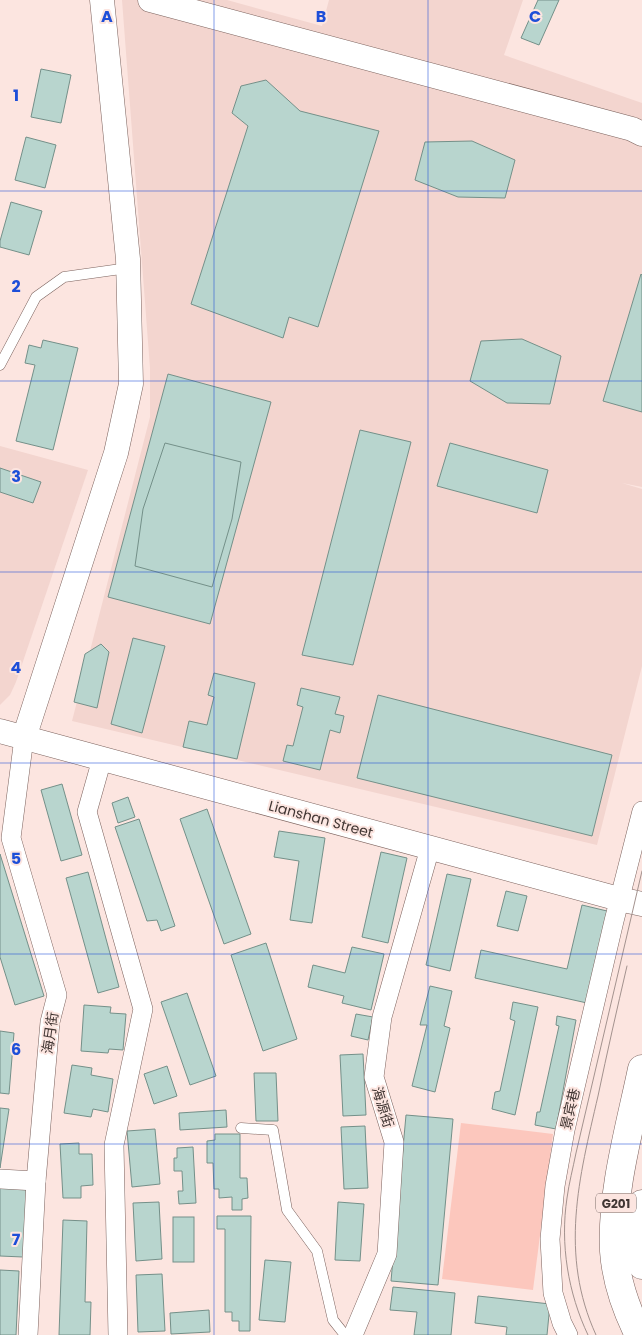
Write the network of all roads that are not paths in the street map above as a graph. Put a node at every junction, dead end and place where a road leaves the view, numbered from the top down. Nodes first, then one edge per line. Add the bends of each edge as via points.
1 (102, 0) edge
2 (150, 0) edge
3 (642, 134) edge
4 (128, 268) junction
5 (0, 365) edge
6 (0, 732) edge
7 (24, 738) junction
8 (102, 759) junction
9 (642, 811) edge
10 (430, 848) junction
11 (621, 892) junction
12 (642, 904) edge
13 (642, 1069) edge
14 (241, 1128) dead end
15 (0, 1178) edge
16 (36, 1181) junction
17 (642, 1204) edge
18 (642, 1265) edge
19 (28, 1335) edge
20 (118, 1335) edge
21 (345, 1335) edge
22 (353, 1335) edge
23 (568, 1335) edge
24 (639, 1335) edge

1 - 4 street
2 - 3 street
4 - 5 lane via 64,277 36,297
4 - 7 street via 131,384 116,453
6 - 7 street, Lianshan Street
7 - 8 street, Lianshan Street
7 - 16 street, 海月街 via 11,838 57,995 50,1022
8 - 10 street, Lianshan Street
8 - 20 street via 87,812 143,1009 114,1145
9 - 11 street, 景宾巷
10 - 11 street, Lianshan Street
10 - 22 street, 海源街 via 382,1017 374,1077 394,1142 387,1254
11 - 12 street, Lianshan Street
11 - 23 street, 景宾巷 via 565,1130 555,1186 550,1240 553,1293
13 - 24 highway, G201 via 614,1222 618,1279
14 - 21 lane via 273,1130 286,1210 317,1251 333,1320
15 - 16 street
16 - 19 street, 海月街
17 - 18 highway, G201 via 639,1230

